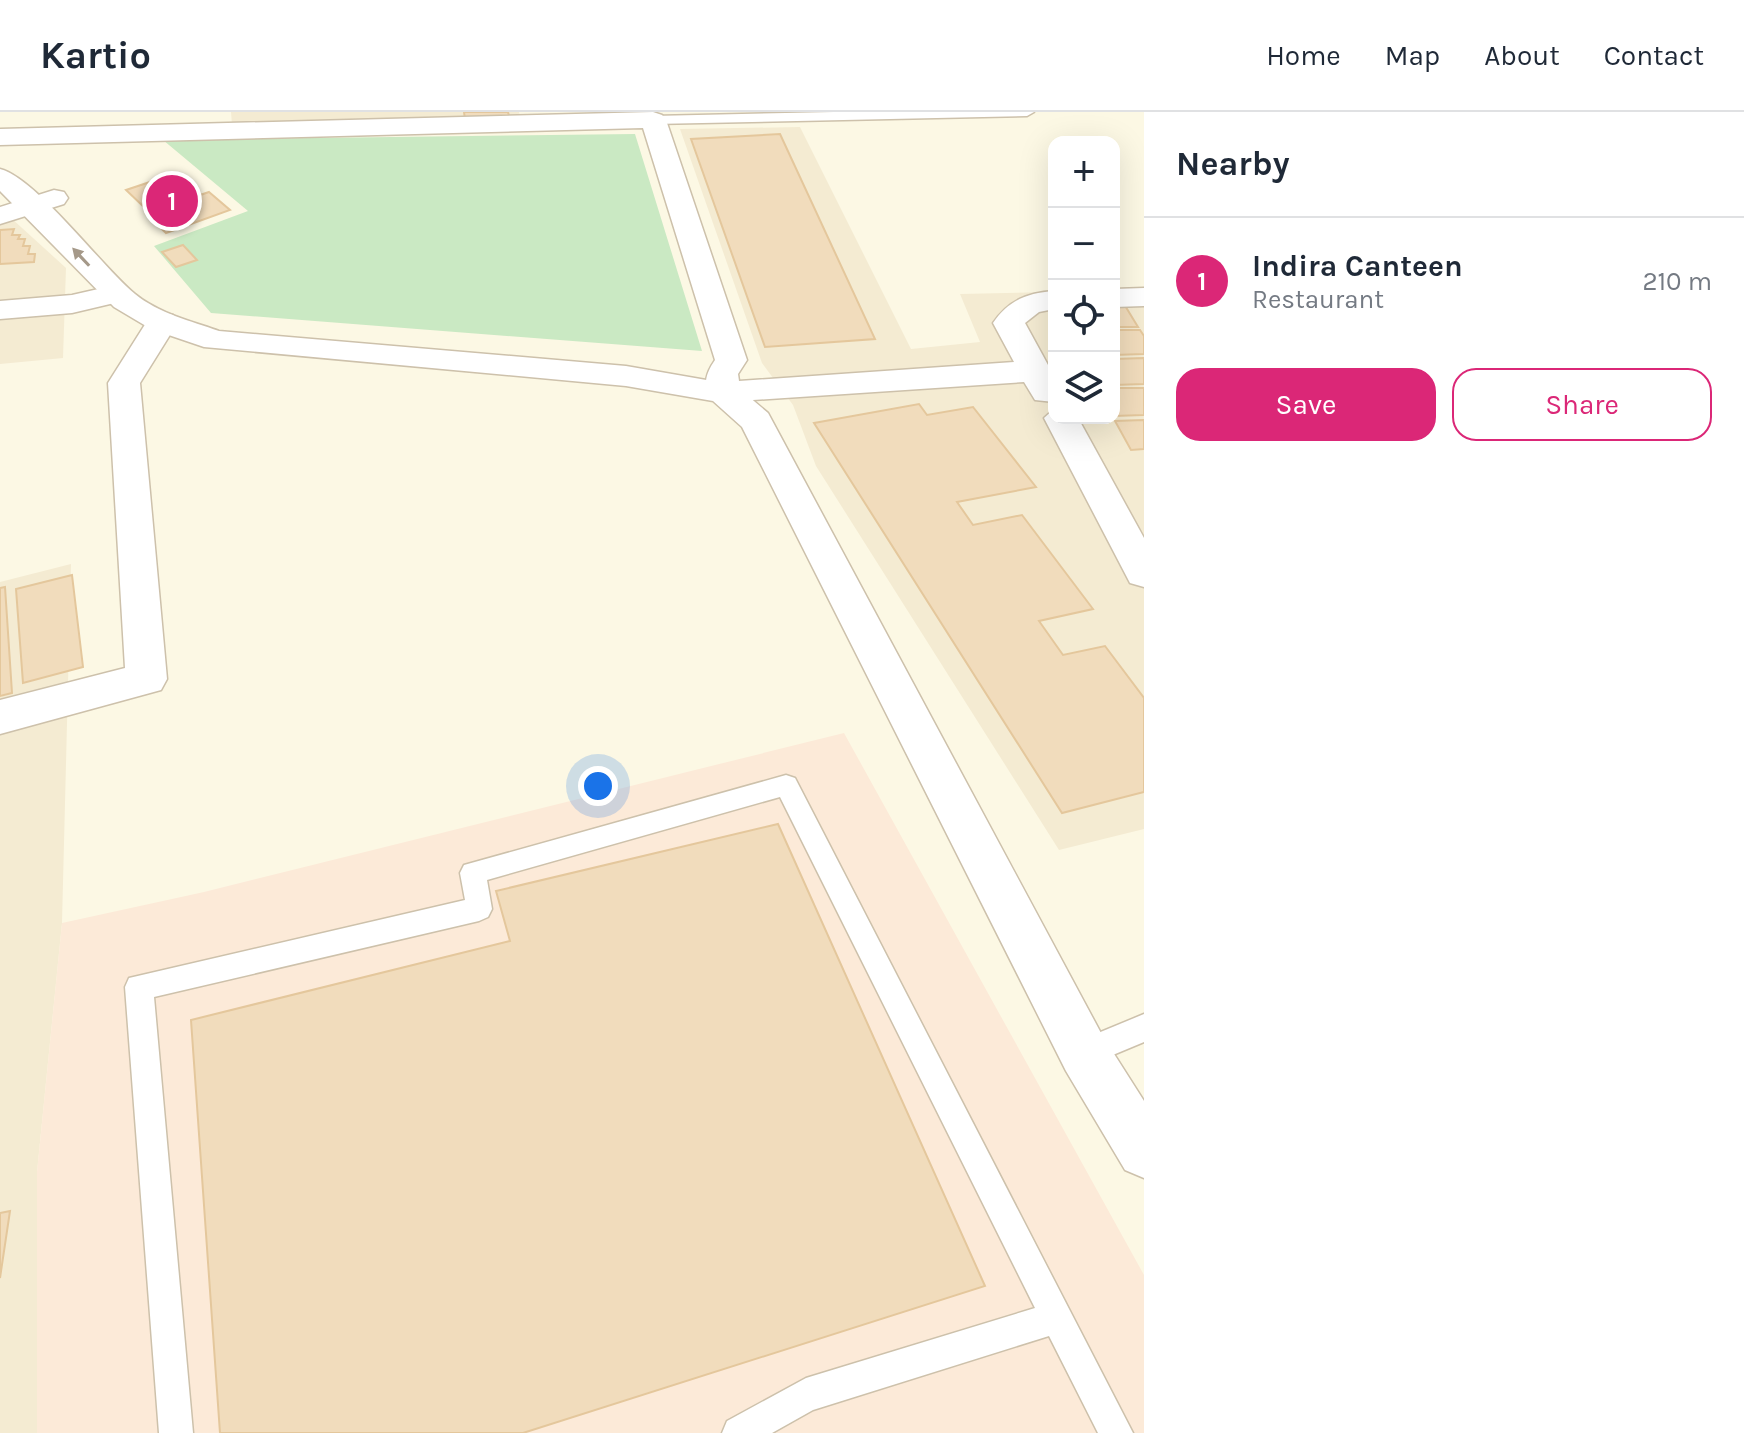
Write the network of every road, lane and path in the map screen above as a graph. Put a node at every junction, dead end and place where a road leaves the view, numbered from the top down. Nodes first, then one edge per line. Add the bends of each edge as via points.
1 (1027, 112) edge
2 (528, 118) edge
3 (653, 120) junction
4 (0, 137) edge
5 (0, 152) edge
6 (0, 177) edge
7 (43, 202) junction
8 (0, 216) edge
9 (1144, 297) edge
10 (1120, 298) edge
11 (1048, 300) edge
12 (139, 308) junction
13 (0, 310) edge
14 (1030, 361) junction
15 (722, 383) junction
16 (1048, 395) edge
17 (1064, 424) edge
18 (1144, 573) edge
19 (0, 717) edge
20 (1144, 1028) edge
21 (1084, 1053) junction
22 (1144, 1151) edge
23 (1055, 1318) junction
24 (176, 1433) edge
25 (739, 1433) edge
26 (1116, 1433) edge

1 - 3 lane
2 - 3 street
2 - 4 street
3 - 15 street via 731,360
5 - 7 street
6 - 7 street
7 - 8 street
7 - 12 street
9 - 10 street
11 - 14 street via 1035,301 1009,323
12 - 13 street via 72,304
12 - 15 street via 215,340
12 - 19 street via 124,383 146,679
14 - 15 street
14 - 16 street
15 - 21 street via 756,421
17 - 18 street
20 - 21 lane
21 - 22 street
23 - 24 lane via 786,785 473,873 479,909 139,987
23 - 25 lane via 806,1395
23 - 26 lane

